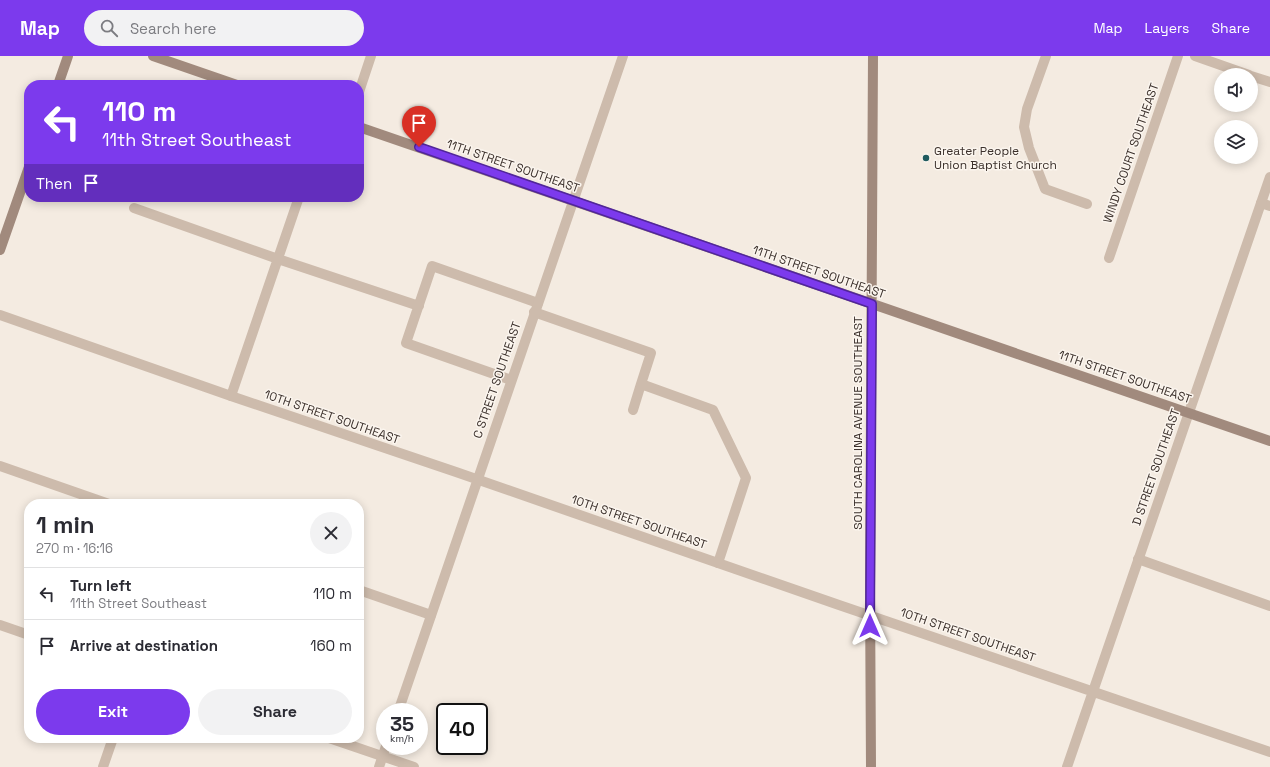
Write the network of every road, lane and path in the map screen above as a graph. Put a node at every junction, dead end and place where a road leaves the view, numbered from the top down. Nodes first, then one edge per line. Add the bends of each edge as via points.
1 (68, 56) edge
2 (153, 56) edge
3 (371, 56) edge
4 (623, 56) edge
5 (873, 56) edge
6 (1046, 56) edge
7 (1178, 56) edge
8 (1195, 56) edge
9 (1230, 68) edge
10 (1258, 78) edge
11 (60, 80) edge
12 (223, 80) edge
13 (363, 80) edge
14 (1270, 82) edge
15 (364, 129) edge
16 (1270, 177) edge
17 (24, 181) edge
18 (573, 200) junction
19 (297, 202) edge
20 (1087, 204) dead end
21 (1265, 205) edge
22 (134, 208) dead end
23 (0, 250) edge
24 (1109, 258) dead end
25 (278, 259) junction
26 (872, 304) junction
27 (419, 306) junction
28 (536, 308) junction
29 (0, 315) edge
30 (511, 380) junction
31 (641, 384) junction
32 (231, 396) junction
33 (633, 410) dead end
34 (1188, 413) junction
35 (1270, 441) edge
36 (0, 466) edge
37 (477, 479) junction
38 (95, 499) edge
39 (1138, 559) junction
40 (718, 563) junction
41 (364, 592) edge
42 (1270, 606) edge
43 (431, 615) junction
44 (870, 615) junction
45 (0, 626) edge
46 (24, 633) edge
47 (1093, 691) junction
48 (401, 703) edge
49 (111, 743) edge
50 (344, 743) edge
51 (1270, 752) edge
52 (383, 756) junction
53 (103, 767) edge
54 (379, 767) edge
55 (414, 767) edge
56 (871, 767) edge
57 (1067, 767) edge

1 - 11 main road
2 - 12 main road
3 - 13 street
4 - 18 street, C STREET SOUTHEAST
5 - 26 main road, SOUTH CAROLINA AVENUE SOUTHEAST
6 - 20 street via 1025,117 1026,136 1045,189
7 - 24 street, WINDY COURT SOUTHEAST
8 - 9 street
10 - 14 street
15 - 18 main road, 11TH STREET SOUTHEAST
16 - 21 street, D STREET SOUTHEAST
17 - 23 main road
18 - 26 main road, 11TH STREET SOUTHEAST
18 - 28 street, C STREET SOUTHEAST
19 - 25 street
21 - 34 street, D STREET SOUTHEAST
22 - 25 street
25 - 27 street
25 - 32 street
26 - 34 main road, 11TH STREET SOUTHEAST
26 - 44 main road, SOUTH CAROLINA AVENUE SOUTHEAST
27 - 28 street via 432,266
27 - 30 street via 406,343
28 - 30 street, C STREET SOUTHEAST
28 - 31 street via 651,353
29 - 32 street, 10TH STREET SOUTHEAST
30 - 37 street, C STREET SOUTHEAST
31 - 33 street
31 - 40 street via 713,410 746,478
32 - 37 street, 10TH STREET SOUTHEAST
34 - 35 main road, 11TH STREET SOUTHEAST
34 - 39 street, D STREET SOUTHEAST
36 - 38 street
37 - 40 street, 10TH STREET SOUTHEAST
37 - 43 street, C STREET SOUTHEAST
39 - 42 street
39 - 47 street, D STREET SOUTHEAST
40 - 44 street, 10TH STREET SOUTHEAST
41 - 43 street
43 - 48 street, C STREET SOUTHEAST
44 - 47 street, 10TH STREET SOUTHEAST
44 - 56 main road, SOUTH CAROLINA AVENUE SOUTHEAST
45 - 46 street
47 - 51 street, 10TH STREET SOUTHEAST
47 - 57 street, D STREET SOUTHEAST
49 - 53 street
50 - 52 street
52 - 54 street
52 - 55 street

